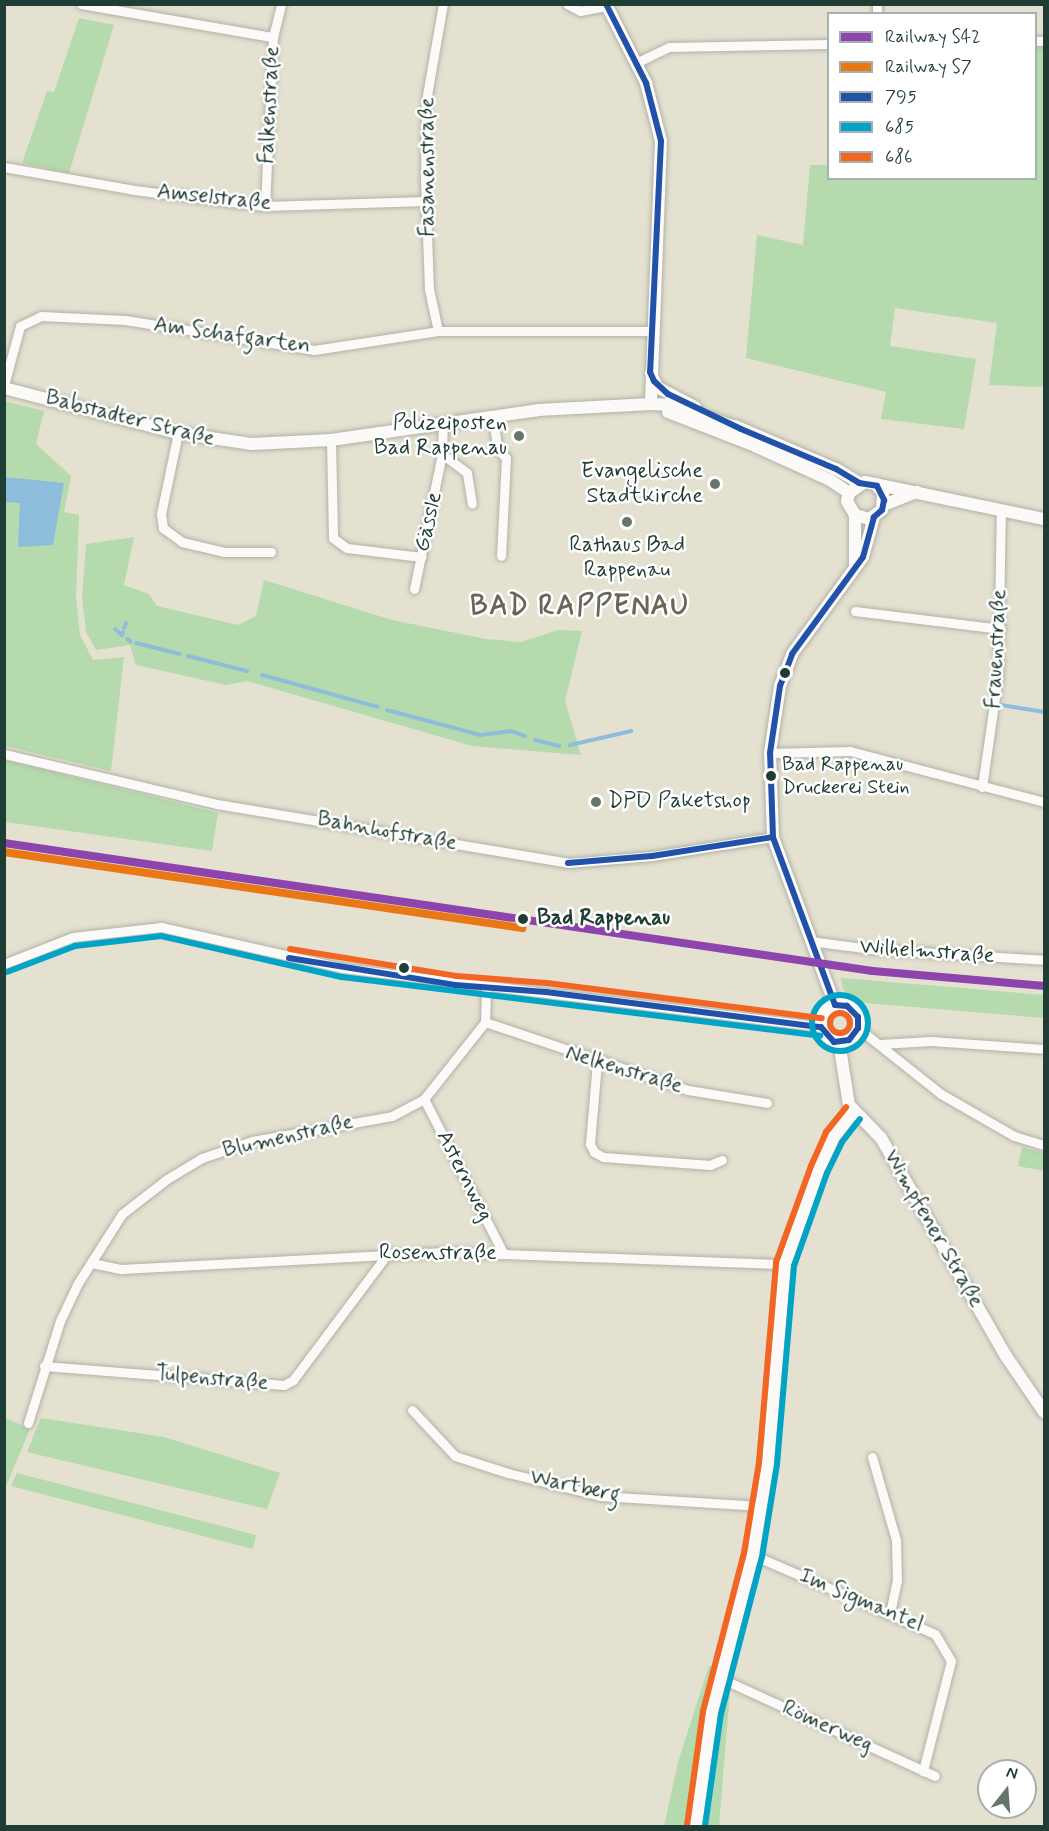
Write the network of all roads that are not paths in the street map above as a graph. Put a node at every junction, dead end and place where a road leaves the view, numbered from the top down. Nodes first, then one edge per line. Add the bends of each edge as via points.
1 (81, 4) edge
2 (281, 4) edge
3 (442, 4) edge
4 (567, 4) edge
5 (606, 5) edge
6 (273, 37) junction
7 (827, 44) edge
8 (636, 63) junction
9 (4, 166) edge
10 (426, 201) junction
11 (265, 206) junction
12 (438, 331) junction
13 (652, 331) junction
14 (650, 372) junction
15 (4, 386) edge
16 (651, 404) junction
17 (493, 416) junction
18 (443, 422) junction
19 (741, 429) junction
20 (178, 433) junction
21 (331, 440) junction
22 (757, 441) junction
23 (442, 454) junction
24 (833, 474) junction
25 (859, 483) junction
26 (877, 486) junction
27 (919, 492) junction
28 (849, 493) junction
29 (472, 504) dead end
30 (884, 505) junction
31 (1001, 511) junction
32 (855, 515) junction
33 (874, 517) junction
34 (1044, 519) edge
35 (271, 552) dead end
36 (501, 556) dead end
37 (421, 557) junction
38 (855, 566) junction
39 (414, 589) dead end
40 (855, 611) dead end
41 (1001, 628) junction
42 (771, 753) junction
43 (4, 754) edge
44 (982, 787) junction
45 (1044, 802) edge
46 (773, 837) junction
47 (810, 941) junction
48 (1044, 960) edge
49 (4, 964) edge
50 (486, 988) junction
51 (835, 1005) junction
52 (484, 1022) junction
53 (821, 1027) junction
54 (858, 1028) junction
55 (839, 1042) junction
56 (880, 1044) junction
57 (1044, 1048) edge
58 (597, 1062) junction
59 (424, 1099) junction
60 (767, 1103) dead end
61 (854, 1113) junction
62 (1044, 1145) edge
63 (723, 1160) dead end
64 (388, 1253) junction
65 (503, 1253) junction
66 (92, 1263) junction
67 (785, 1264) junction
68 (44, 1366) junction
69 (412, 1410) dead end
70 (1044, 1412) edge
71 (28, 1423) dead end
72 (872, 1457) dead end
73 (761, 1506) junction
74 (753, 1555) junction
75 (890, 1613) junction
76 (720, 1678) junction
77 (923, 1771) junction
78 (935, 1776) dead end
79 (696, 1827) edge

1 - 6 street
2 - 6 street, Falkenstraße
3 - 10 street, Fasanenstraße via 426,101
4 - 5 street via 580,11
5 - 8 street
6 - 11 street, Falkenstraße
7 - 8 street via 669,47
8 - 13 street via 655,108 661,141
9 - 11 street, Amselstraße via 134,190
10 - 11 street, Amselstraße
10 - 12 street, Fasanenstraße via 429,289
12 - 13 street, Am Schafgarten
12 - 15 street, Am Schafgarten via 314,350 125,320 40,316 20,326
13 - 14 street
14 - 16 street
14 - 19 street via 657,387 668,394
15 - 20 street, Babstadter Straße
16 - 17 street, Babstadter Straße
16 - 19 street via 672,405
16 - 22 street
17 - 18 street, Babstadter Straße
17 - 36 street via 497,448 506,458
18 - 21 street, Babstadter Straße
18 - 23 street, Gässle
19 - 22 street
20 - 21 street, Babstadter Straße via 252,444
20 - 35 street via 161,514 163,528 182,542 224,552
21 - 37 street via 333,538 347,548
22 - 24 street
23 - 29 street, Gässle via 467,473
23 - 37 street, Gässle
24 - 25 street
24 - 28 street
25 - 26 street
25 - 28 street
26 - 27 street
26 - 30 street
27 - 30 street
27 - 31 street
28 - 32 street via 849,509
30 - 33 street
31 - 34 street
31 - 41 street, Frauenstraße
32 - 33 street
32 - 38 street
33 - 38 street via 869,543
37 - 39 street, Gässle
38 - 42 street via 792,654 780,686
40 - 41 street
41 - 44 street, Frauenstraße via 995,710
42 - 44 street via 850,751
42 - 46 street
43 - 46 street, Bahnhofstraße via 218,804 568,862 652,856
44 - 45 street
46 - 47 street
47 - 48 street, Wilhelmstraße via 883,950
47 - 51 street
49 - 50 street via 73,937 161,927 216,937 312,963
50 - 52 street
50 - 53 street
51 - 53 street via 822,1015
51 - 54 street via 852,1009
52 - 58 street, Nelkenstraße
52 - 59 street, Blumenstraße
53 - 55 street via 826,1036
54 - 55 street via 849,1040
54 - 56 street
55 - 61 street, Wimpfener Straße via 847,1098
56 - 57 street via 931,1041
56 - 62 street via 941,1094 1014,1136
58 - 60 street, Nelkenstraße via 688,1090
58 - 63 street via 590,1144 594,1152 710,1165
59 - 65 street, Asternweg
59 - 66 street, Blumenstraße via 392,1116 262,1139 202,1158 122,1214
61 - 67 street via 834,1137 822,1162 796,1223
61 - 70 street, Wimpfener Straße via 881,1138 988,1326
64 - 65 street, Rosenstraße
64 - 66 street, Rosenstraße via 121,1269
64 - 68 street, Tulpenstraße via 293,1380 284,1384
65 - 67 street, Rosenstraße
66 - 68 street, Blumenstraße via 60,1321
67 - 73 street
68 - 71 street, Blumenstraße
69 - 73 street, Wartberg via 455,1456 508,1473 601,1496
72 - 75 street via 896,1540 897,1580
73 - 74 street
74 - 75 street, Im Sigmantel
74 - 76 street
75 - 77 street, Im Sigmantel via 935,1634 951,1661
76 - 77 street, Römerweg
76 - 79 street
77 - 78 street, Römerweg

